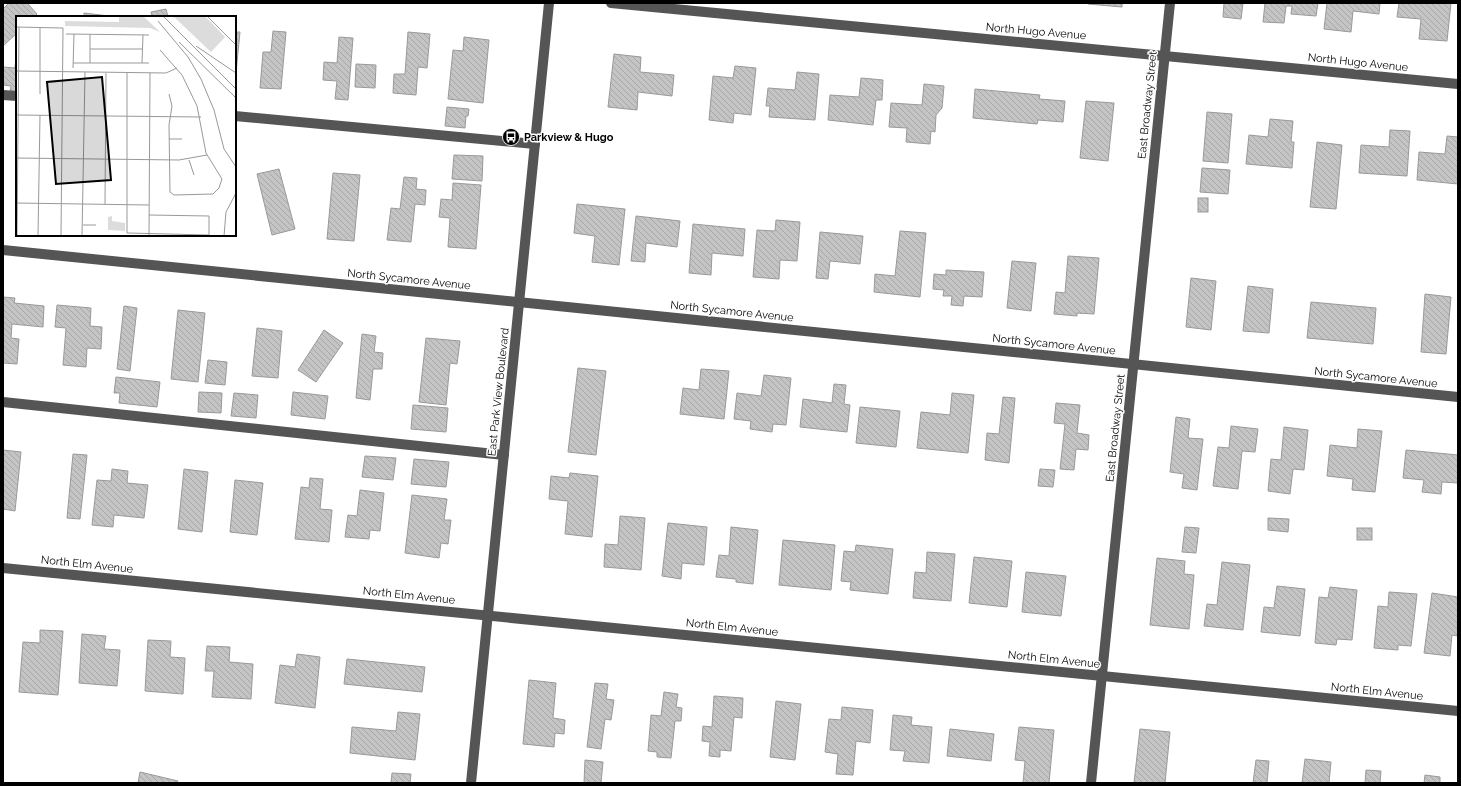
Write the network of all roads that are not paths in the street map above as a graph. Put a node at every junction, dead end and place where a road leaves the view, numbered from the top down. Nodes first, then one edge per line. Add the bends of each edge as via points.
1 (549, 3) edge
2 (612, 3) edge
3 (1170, 3) edge
4 (1164, 55) junction
5 (1458, 84) edge
6 (3, 95) edge
7 (16, 96) edge
8 (236, 116) edge
9 (535, 144) junction
10 (3, 250) edge
11 (519, 302) junction
12 (1134, 364) junction
13 (1458, 397) edge
14 (3, 402) edge
15 (504, 455) junction
16 (3, 568) edge
17 (488, 614) junction
18 (1102, 676) junction
19 (1458, 711) edge
20 (471, 783) edge
21 (1091, 783) edge

1 - 9 street, East Park View Boulevard
2 - 4 street, North Hugo Avenue
3 - 4 street, East Broadway Street
4 - 5 street, North Hugo Avenue
4 - 12 street, East Broadway Street
6 - 7 street
8 - 9 street
9 - 11 street, East Park View Boulevard
10 - 11 street, North Sycamore Avenue
11 - 12 street, North Sycamore Avenue
11 - 15 street, East Park View Boulevard
12 - 13 street, North Sycamore Avenue
12 - 18 street, East Broadway Street
14 - 15 street
15 - 17 street, East Park View Boulevard
16 - 17 street, North Elm Avenue
17 - 18 street, North Elm Avenue
17 - 20 street, East Park View Boulevard
18 - 19 street, North Elm Avenue
18 - 21 street, East Broadway Street

